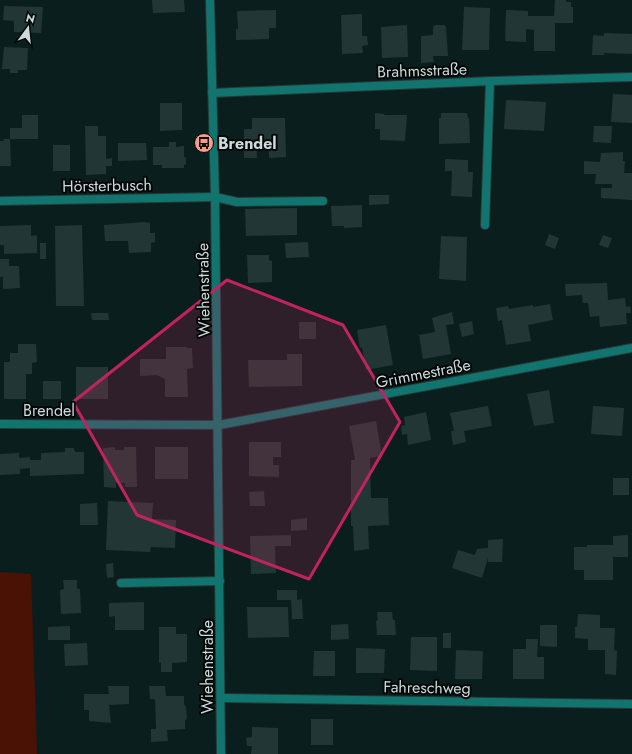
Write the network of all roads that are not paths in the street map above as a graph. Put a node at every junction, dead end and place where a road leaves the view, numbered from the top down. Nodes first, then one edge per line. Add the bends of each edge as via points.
1 (210, 0) edge
2 (632, 77) edge
3 (490, 82) junction
4 (212, 93) junction
5 (215, 197) junction
6 (0, 201) edge
7 (323, 201) dead end
8 (485, 224) dead end
9 (632, 348) edge
10 (0, 424) edge
11 (218, 425) junction
12 (220, 581) junction
13 (120, 583) dead end
14 (221, 698) junction
15 (632, 704) edge
16 (221, 754) edge

1 - 4 street, Wiehenstraße
2 - 3 street, Brahmsstraße
3 - 4 street, Brahmsstraße
3 - 8 street
4 - 5 street, Wiehenstraße
5 - 6 street, Hörsterbusch
5 - 7 street, Hörsterbusch via 237,202
5 - 11 street, Wiehenstraße
9 - 11 street, Grimmestraße
10 - 11 street, Brendel
11 - 12 street, Wiehenstraße
12 - 13 street
12 - 14 street, Wiehenstraße
14 - 15 street, Fahreschweg
14 - 16 street, Wiehenstraße

